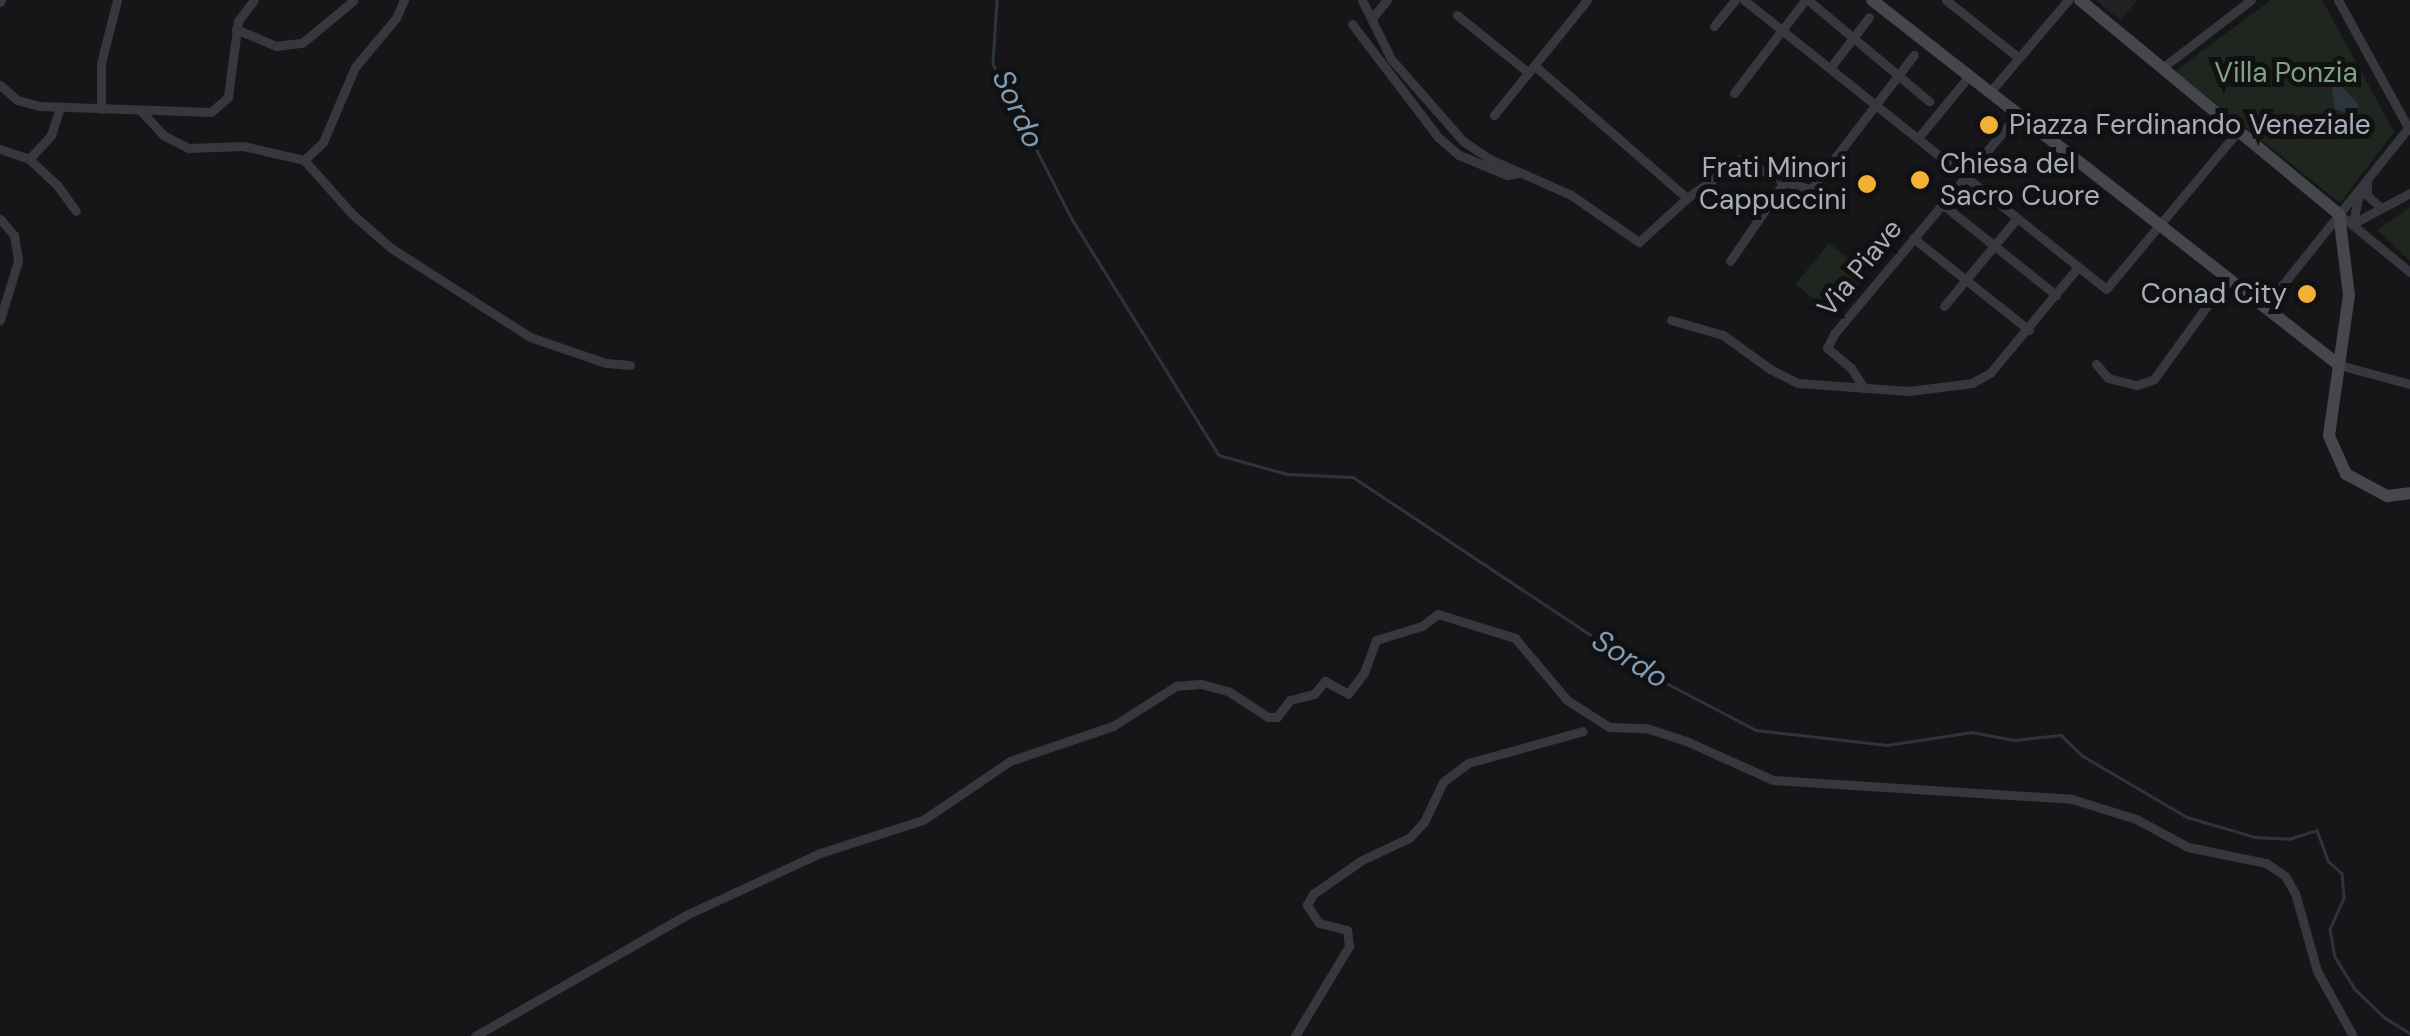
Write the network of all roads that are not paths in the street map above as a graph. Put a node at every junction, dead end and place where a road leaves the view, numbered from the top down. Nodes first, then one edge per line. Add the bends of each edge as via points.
1 (117, 0) edge
2 (254, 0) edge
3 (354, 0) edge
4 (404, 0) edge
5 (1362, 0) edge
6 (1386, 0) edge
7 (1588, 0) edge
8 (1735, 0) edge
9 (1744, 0) edge
10 (1807, 0) edge
11 (1872, 0) edge
12 (1946, 0) edge
13 (2068, 0) edge
14 (2080, 0) edge
15 (2251, 0) edge
16 (2338, 0) edge
17 (1458, 14) dead end
18 (1372, 17) junction
19 (1869, 17) dead end
20 (1352, 24) dead end
21 (1714, 26) dead end
22 (236, 29) junction
23 (1783, 30) junction
24 (1853, 38) junction
25 (1914, 55) dead end
26 (2019, 58) junction
27 (1830, 68) junction
28 (2162, 68) junction
29 (1532, 69) junction
30 (1899, 76) junction
31 (1969, 76) junction
32 (0, 85) edge
33 (1990, 92) junction
34 (1734, 93) dead end
35 (1929, 101) dead end
36 (1877, 105) junction
37 (60, 107) junction
38 (101, 109) junction
39 (142, 112) junction
40 (2018, 114) junction
41 (1494, 115) dead end
42 (2410, 128) edge
43 (2238, 131) junction
44 (1918, 138) junction
45 (0, 149) edge
46 (29, 159) junction
47 (304, 160) junction
48 (1518, 173) junction
49 (1965, 176) junction
50 (1784, 182) junction
51 (2364, 186) junction
52 (2410, 192) edge
53 (1686, 198) junction
54 (1942, 204) junction
55 (2380, 208) junction
56 (76, 211) dead end
57 (2338, 214) junction
58 (2017, 218) junction
59 (0, 219) edge
60 (2159, 224) junction
61 (2352, 224) junction
62 (1914, 238) junction
63 (1994, 246) junction
64 (1730, 261) dead end
65 (2078, 267) junction
66 (2410, 272) edge
67 (2227, 278) junction
68 (1966, 280) junction
69 (2056, 295) junction
70 (1944, 306) dead end
71 (2264, 308) junction
72 (0, 320) edge
73 (1671, 320) dead end
74 (2029, 330) junction
75 (2096, 364) dead end
76 (2340, 364) junction
77 (630, 365) dead end
78 (2410, 384) edge
79 (1864, 388) junction
80 (2410, 493) edge
81 (1583, 732) dead end
82 (475, 1036) edge
83 (1295, 1036) edge
84 (2352, 1036) edge

1 - 38 street via 101,63
2 - 22 street
3 - 22 street via 302,43 276,46
4 - 47 street via 355,67 322,142
5 - 18 street
6 - 18 street
7 - 29 street
8 - 21 street
9 - 23 street
10 - 23 street
10 - 24 street
11 - 31 main road
12 - 26 street
13 - 26 street
14 - 28 main road
15 - 28 street
16 - 42 street
17 - 29 street
18 - 48 street via 1391,59 1446,122
19 - 24 street
20 - 48 street via 1458,155 1507,176
22 - 39 street via 228,97 211,112
23 - 27 street
23 - 34 street
24 - 27 street
24 - 30 street
25 - 30 street
26 - 33 street
27 - 36 street
28 - 43 main road
29 - 41 street
29 - 53 street
30 - 35 street
30 - 36 street
31 - 33 main road
31 - 44 street
32 - 37 street via 16,100
33 - 40 main road
36 - 44 street
36 - 50 street via 1820,183 1802,190
37 - 38 street
37 - 46 street via 52,135
38 - 39 street
39 - 47 street via 163,136 188,148 243,146
40 - 49 street, Via Piave
40 - 60 main road
42 - 51 street
43 - 57 main road
43 - 60 street
44 - 49 street
45 - 46 street
46 - 56 street
47 - 77 street via 392,248 530,336
48 - 53 street via 1571,195 1639,242
49 - 54 street, Via Piave
49 - 58 street
50 - 53 street via 1741,159
50 - 64 street
51 - 55 street
51 - 57 street
51 - 61 street
52 - 55 street
54 - 62 street, Via Piave
54 - 63 street
55 - 61 street
57 - 61 street
57 - 71 street
57 - 76 main road via 2349,296
58 - 63 street
58 - 65 street
59 - 72 street via 14,235 18,261
60 - 65 street via 2106,289
60 - 67 main road
61 - 66 street
62 - 68 street
62 - 79 street, Via Piave via 1827,348
63 - 68 street
63 - 69 street
65 - 69 street
67 - 71 main road
67 - 75 street via 2154,378 2138,385 2108,378
68 - 70 street
68 - 74 street
69 - 74 street
71 - 76 main road
73 - 79 street via 1723,335 1798,382
74 - 79 street via 1972,383 1909,392
76 - 78 street
76 - 80 main road via 2329,436 2346,474 2388,496
81 - 83 street via 1468,764 1444,782 1409,838 1314,894 1307,904 1319,923 1347,930 1349,946
82 - 84 street via 702,908 820,853 923,820 1010,761 1113,726 1176,686 1228,692 1276,716 1324,681 1348,694 1376,640 1438,614 1515,638 1568,700 1609,727 1646,728 1773,780 2072,799 2136,819 2188,847 2266,863 2286,876 2295,893 2317,971

